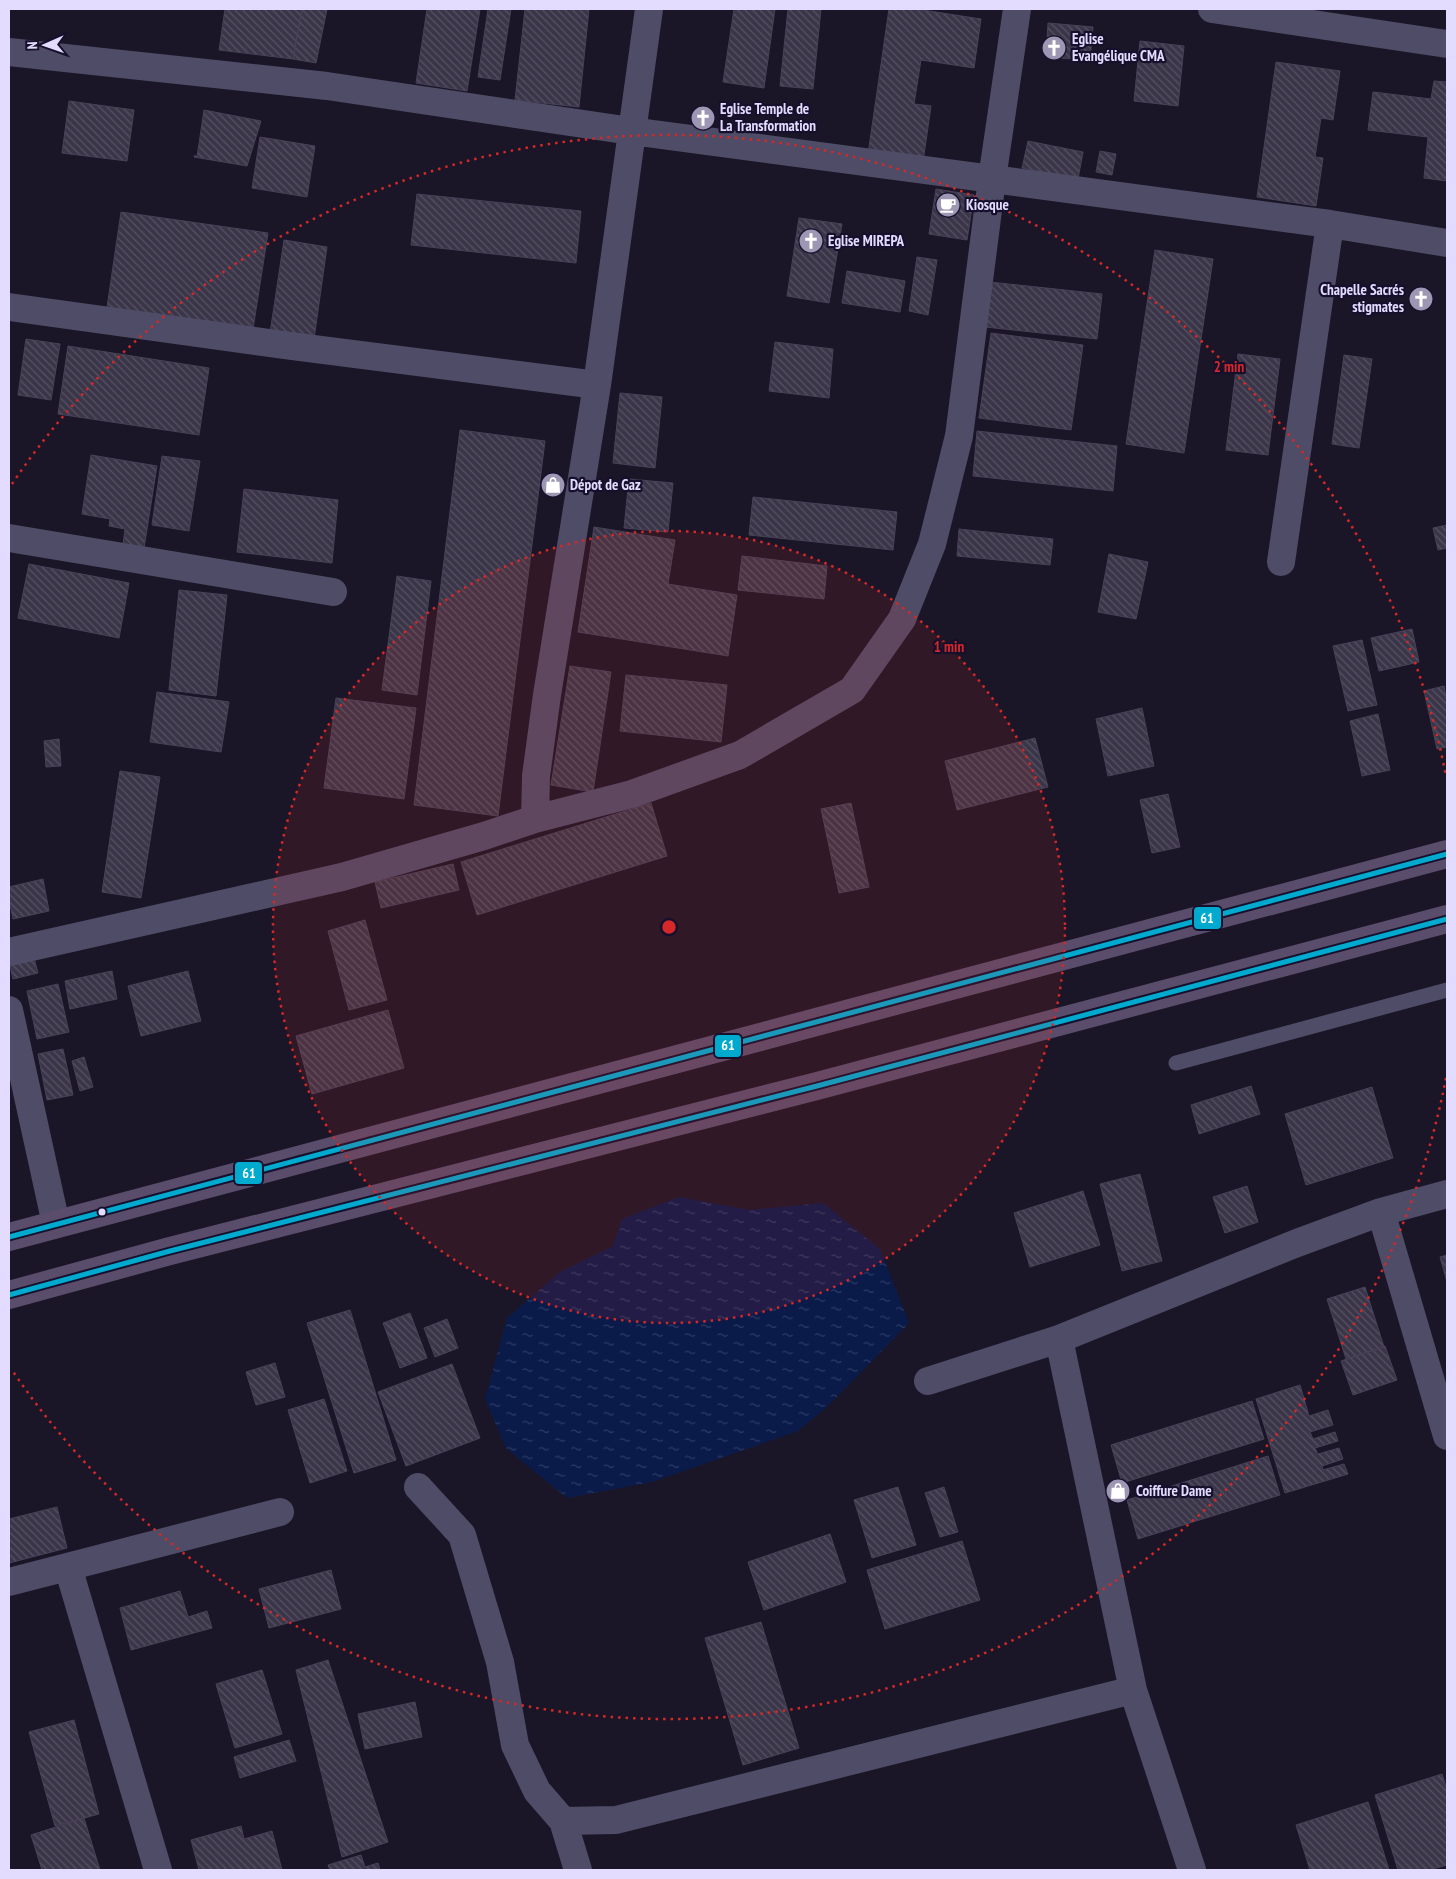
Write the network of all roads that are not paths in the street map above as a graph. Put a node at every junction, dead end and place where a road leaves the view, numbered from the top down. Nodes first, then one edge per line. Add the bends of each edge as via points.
1 (649, 9) edge
2 (1017, 9) edge
3 (1212, 9) edge
4 (1447, 44) edge
5 (9, 52) edge
6 (631, 131) junction
7 (992, 179) junction
8 (1330, 224) junction
9 (1447, 243) edge
10 (9, 307) edge
11 (596, 385) junction
12 (9, 538) edge
13 (1281, 562) dead end
14 (333, 592) dead end
15 (535, 819) junction
16 (1447, 854) edge
17 (1447, 919) edge
18 (9, 952) edge
19 (1447, 990) edge
20 (9, 1010) edge
21 (1176, 1063) dead end
22 (1447, 1194) edge
23 (1381, 1212) junction
24 (56, 1224) junction
25 (9, 1237) edge
26 (9, 1295) edge
27 (1059, 1339) junction
28 (928, 1381) dead end
29 (1447, 1436) edge
30 (418, 1487) dead end
31 (280, 1512) dead end
32 (68, 1567) junction
33 (9, 1582) edge
34 (1133, 1690) junction
35 (563, 1820) junction
36 (158, 1870) edge
37 (578, 1870) edge
38 (1192, 1870) edge

1 - 6 street
2 - 7 street
3 - 4 street
5 - 6 street via 327,86
6 - 7 street
6 - 11 street
7 - 8 street
7 - 15 street via 959,436 932,544 902,619 852,690 740,755 632,794
8 - 9 street
8 - 13 street
10 - 11 street
11 - 15 street via 543,722 536,776
12 - 14 street
15 - 18 street via 342,877
16 - 24 main road
17 - 26 main road via 827,1084
19 - 21 lane
20 - 24 street
22 - 23 street
23 - 27 street
23 - 29 street
24 - 25 main road
27 - 28 street
27 - 34 street
30 - 35 street via 462,1535 500,1662 515,1745 537,1791
31 - 32 street
32 - 33 street
32 - 36 street
34 - 35 street via 616,1820
34 - 38 street
35 - 37 street

